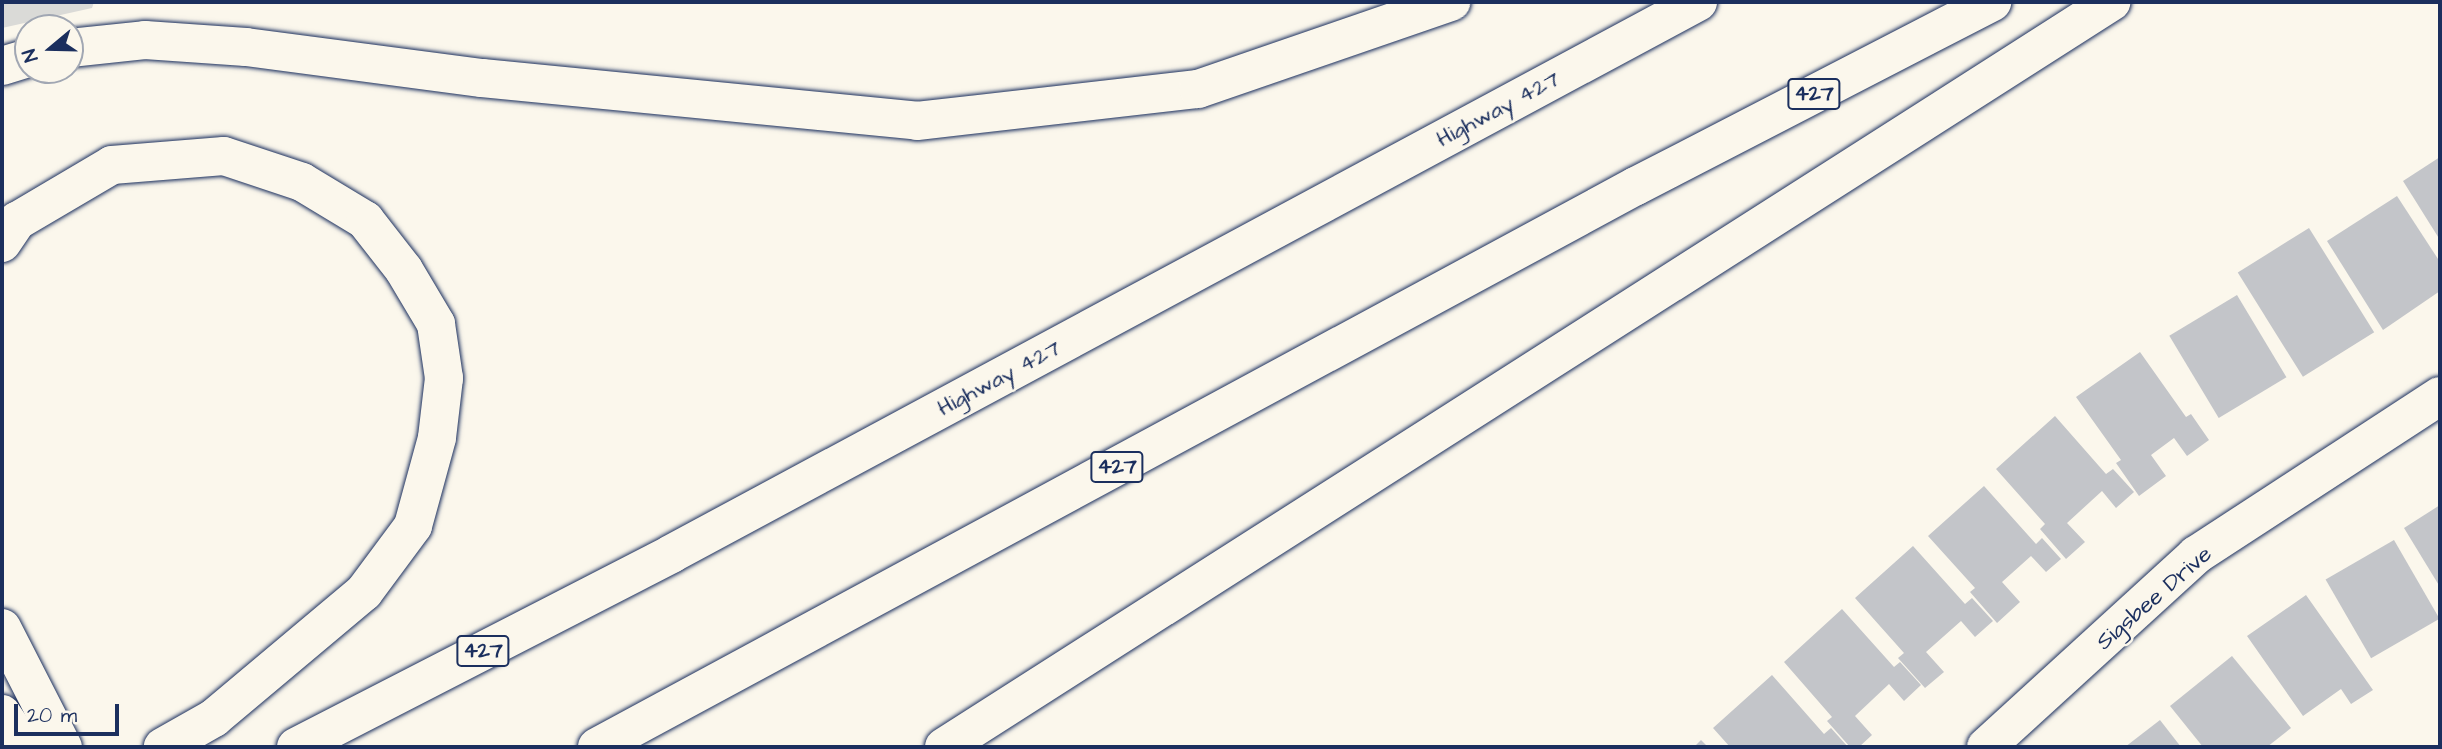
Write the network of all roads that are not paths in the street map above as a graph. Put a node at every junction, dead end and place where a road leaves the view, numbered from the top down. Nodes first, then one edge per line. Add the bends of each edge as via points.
1 (1451, 2) edge
2 (1698, 2) edge
3 (1992, 2) edge
4 (2111, 2) edge
5 (84, 47) edge
6 (2, 243) edge
7 (2440, 396) edge
8 (2, 628) edge
9 (2, 715) edge
10 (24, 747) edge
11 (63, 747) edge
12 (163, 747) edge
13 (296, 747) edge
14 (597, 747) edge
15 (944, 747) edge
16 (1986, 747) edge

1 - 5 main road via 1198,89 917,121 482,78 246,47 145,40
2 - 13 main road, Highway 427 / 427 via 671,554
3 - 14 main road, 427 via 1636,186
4 - 15 main road
6 - 12 main road via 17,221 112,165 224,156 302,181 365,220 404,270 436,324 444,378 437,438 414,526 364,592 214,718
7 - 16 main road, Sigsbee Drive via 2196,555
8 - 11 main road
9 - 10 main road

